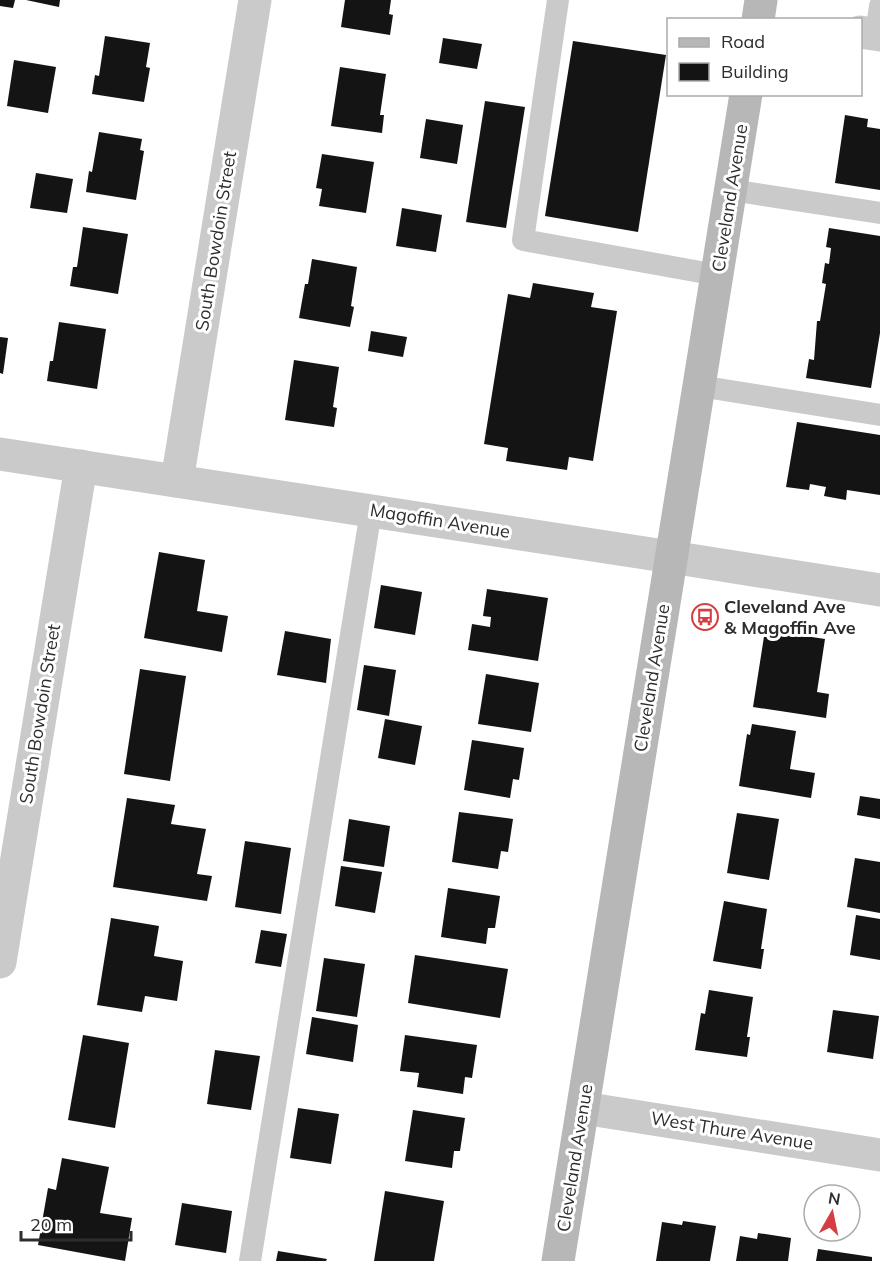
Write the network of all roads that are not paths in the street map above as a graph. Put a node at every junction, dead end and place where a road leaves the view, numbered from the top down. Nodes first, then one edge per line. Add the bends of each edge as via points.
1 (255, 0) edge
2 (558, 0) edge
3 (746, 96) edge
4 (731, 190) junction
5 (880, 213) edge
6 (717, 274) junction
7 (699, 386) junction
8 (880, 415) edge
9 (0, 454) edge
10 (81, 466) junction
11 (177, 481) junction
12 (371, 511) junction
13 (671, 556) junction
14 (880, 590) edge
15 (0, 962) edge
16 (583, 1108) junction
17 (880, 1149) edge
18 (880, 1155) edge
19 (250, 1261) edge
20 (558, 1261) edge

1 - 11 street, South Bowdoin Street
2 - 6 lane via 523,240
3 - 4 street, Cleveland Avenue
4 - 5 lane
4 - 6 street, Cleveland Avenue
6 - 7 street, Cleveland Avenue
7 - 8 lane
7 - 13 street, Cleveland Avenue
9 - 10 street, Magoffin Avenue
10 - 11 street, Magoffin Avenue
10 - 15 street, South Bowdoin Street
11 - 12 street, Magoffin Avenue
12 - 13 street, Magoffin Avenue
12 - 19 lane
13 - 14 street, Magoffin Avenue
13 - 16 street, Cleveland Avenue
16 - 18 street, West Thure Avenue
16 - 20 street, Cleveland Avenue
17 - 18 lane

